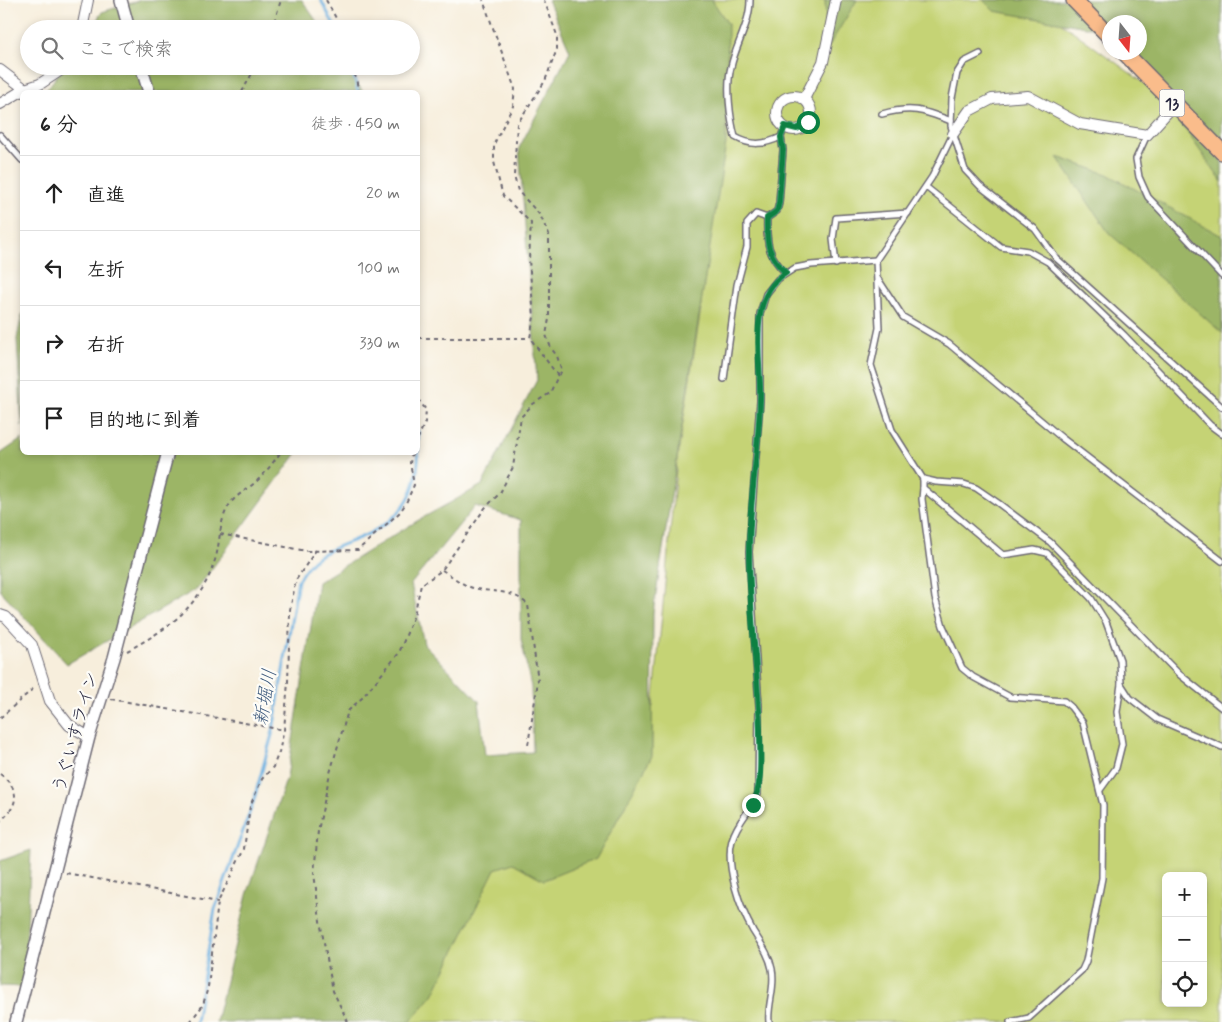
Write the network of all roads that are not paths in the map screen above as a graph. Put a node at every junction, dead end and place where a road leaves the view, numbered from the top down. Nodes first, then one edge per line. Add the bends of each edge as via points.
1 (88, 0) edge
2 (121, 0) edge
3 (750, 0) edge
4 (836, 0) edge
5 (1074, 0) edge
6 (84, 20) edge
7 (127, 20) edge
8 (1102, 30) edge
9 (980, 54) dead end
10 (1132, 60) edge
11 (0, 70) edge
12 (57, 75) edge
13 (144, 75) edge
14 (43, 88) edge
15 (25, 89) joint
16 (148, 90) edge
17 (20, 92) edge
18 (804, 99) junction
19 (0, 104) edge
20 (1174, 105) junction
21 (882, 114) dead end
22 (951, 121) junction
23 (785, 126) junction
24 (953, 134) junction
25 (0, 135) edge
26 (1147, 135) junction
27 (781, 137) junction
28 (1222, 152) edge
29 (20, 158) edge
30 (926, 187) junction
31 (908, 213) junction
32 (767, 218) junction
33 (876, 260) junction
34 (836, 264) junction
35 (786, 273) junction
36 (1222, 276) edge
37 (877, 278) junction
38 (724, 379) dead end
39 (1222, 407) edge
40 (1222, 434) edge
41 (167, 455) edge
42 (922, 479) junction
43 (923, 488) junction
44 (1222, 561) edge
45 (0, 615) edge
46 (1122, 684) junction
47 (1222, 708) edge
48 (89, 737) junction
49 (1222, 747) edge
50 (1100, 790) junction
51 (16, 1022) edge
52 (769, 1022) edge
53 (1010, 1022) edge

1 - 6 street
2 - 7 street
3 - 27 lane via 750,11 730,68 730,120 735,136 747,144 768,143
4 - 18 street via 823,62
5 - 8 main road
9 - 22 lane via 964,62 957,73
10 - 20 main road, 13
11 - 15 street
12 - 14 street
13 - 16 street
14 - 15 street
17 - 19 street
18 - 23 street via 811,109 808,122 797,129
18 - 23 street via 791,96 780,103 778,116
20 - 26 street
20 - 28 main road, 13
21 - 22 lane via 896,110 922,110
22 - 24 lane
23 - 27 lane
24 - 26 street via 969,111 992,99 1028,96 1080,124
24 - 30 lane
24 - 39 lane via 965,170 980,186 1035,229 1056,258
25 - 29 lane
26 - 36 lane via 1136,159 1139,177 1148,197
27 - 32 lane via 779,203 777,211
30 - 31 lane
30 - 40 lane via 1000,247 1028,251 1048,262
31 - 33 lane
31 - 34 lane via 836,218 833,239
32 - 35 lane via 769,251
32 - 38 lane via 756,214 747,224 747,247 737,285
33 - 34 lane
33 - 37 lane
34 - 35 lane via 811,265
35 - 52 lane via 766,294 760,314 760,400 749,552 759,706 758,794 740,819 732,840 729,862 746,918 767,951 773,970 774,991
37 - 42 lane via 879,328 871,365 892,430
37 - 44 lane via 903,317 949,344 1062,438
41 - 48 street, うぐいすライン via 114,658
42 - 43 lane
42 - 47 lane via 964,484 998,502 1050,542 1178,674
43 - 46 lane via 1003,555 1034,550 1047,554 1091,598 1106,622 1120,660
43 - 50 lane via 936,598 943,626 962,668 1010,697 1056,699 1071,707 1083,724
45 - 48 street via 6,617 32,645 42,681 58,712 69,725
46 - 49 lane via 1130,698 1157,719
46 - 50 lane via 1117,712 1122,744 1116,768
48 - 51 street, うぐいすライン
50 - 53 lane via 1103,805 1102,878 1086,961 1082,970 1029,1018

